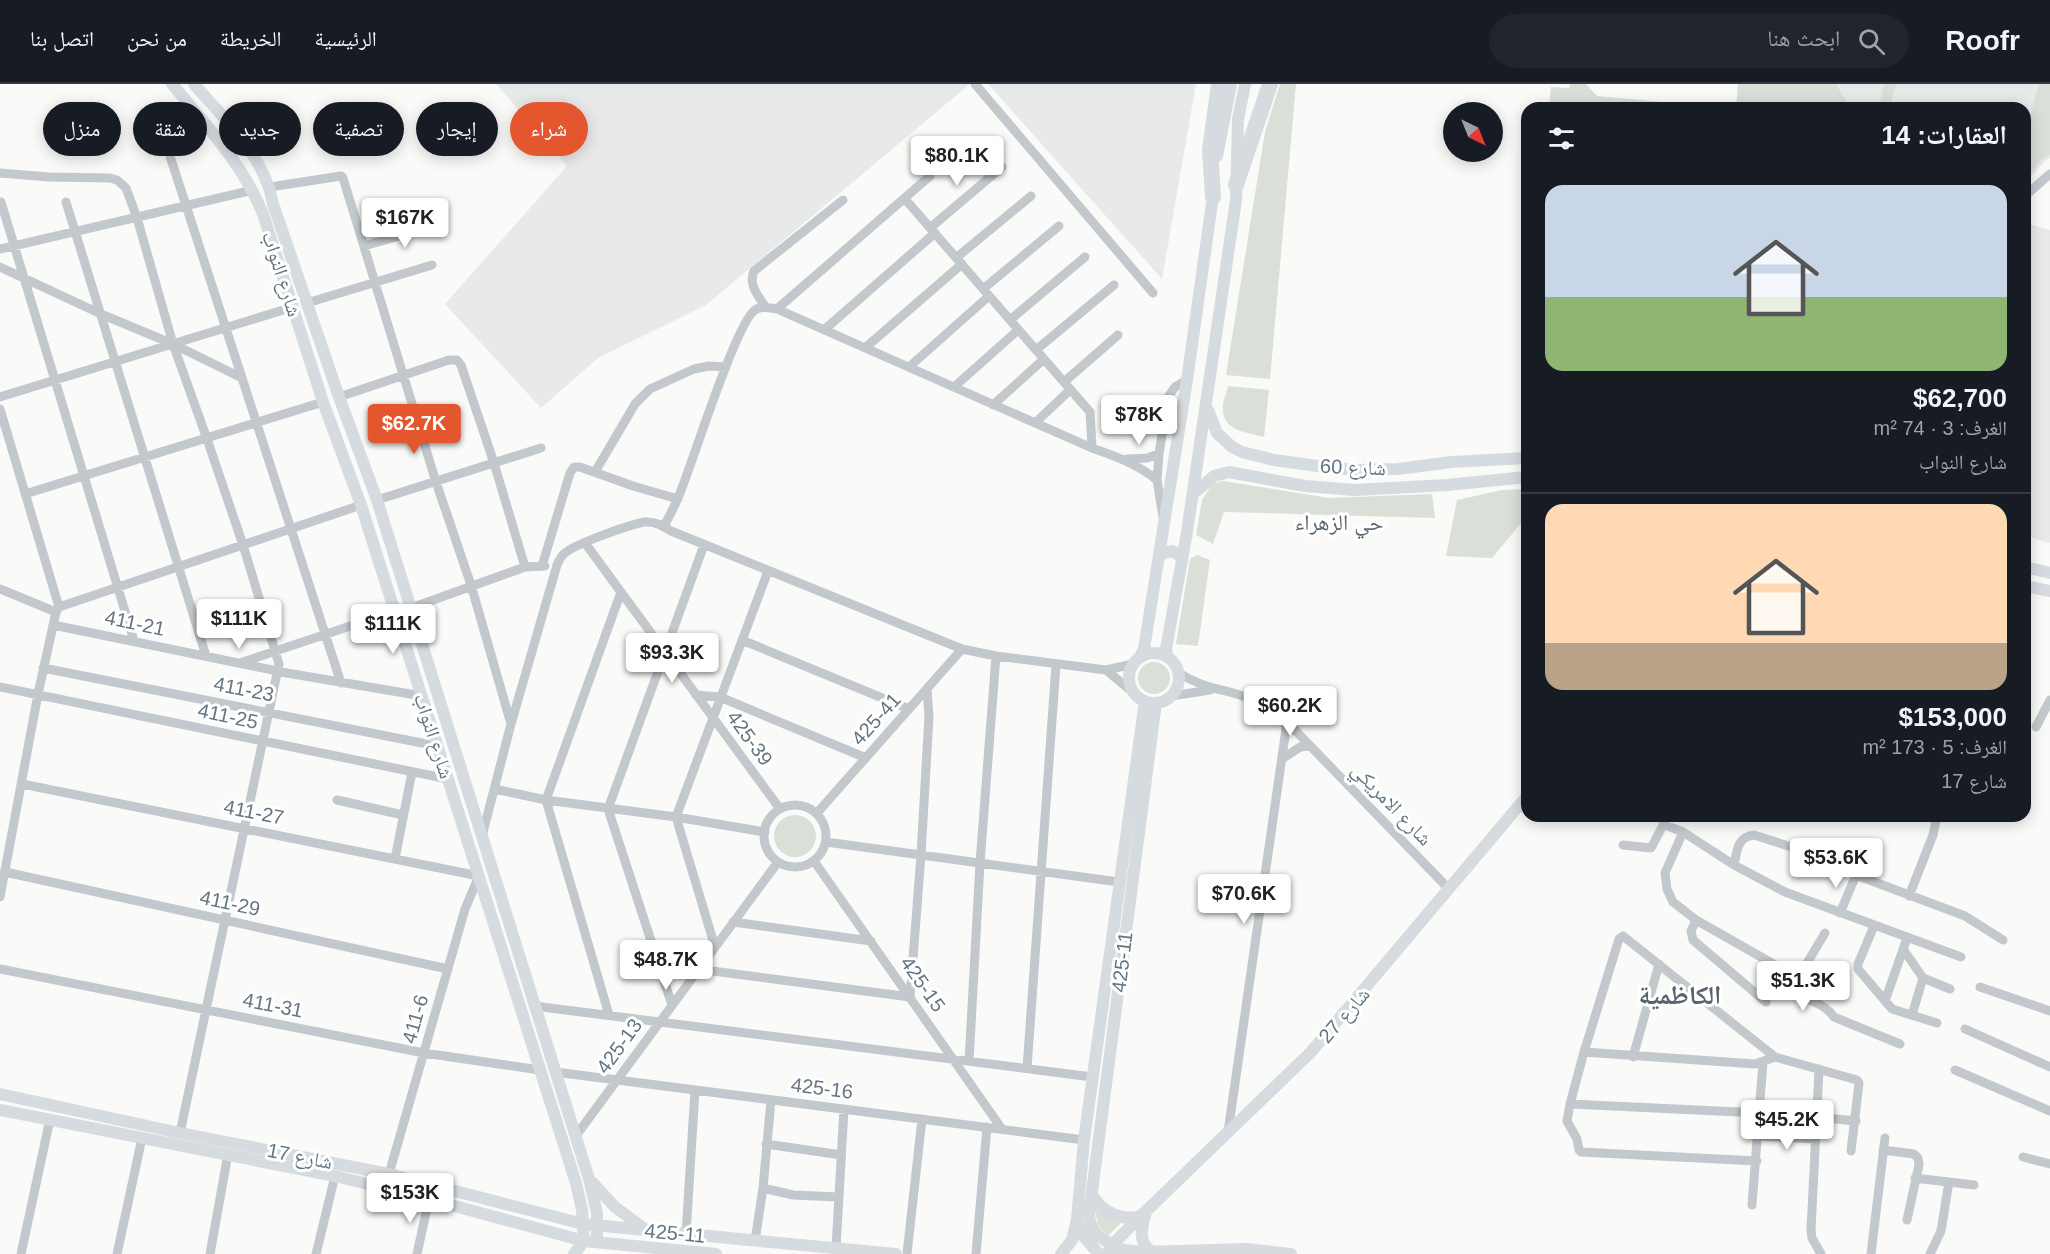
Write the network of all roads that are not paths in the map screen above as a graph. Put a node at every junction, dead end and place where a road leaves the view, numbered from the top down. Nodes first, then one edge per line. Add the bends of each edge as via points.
1 (172, 84) edge
2 (194, 84) edge
3 (975, 84) edge
4 (1219, 84) edge
5 (1231, 84) edge
6 (1245, 84) edge
7 (1270, 84) edge
8 (219, 115) edge
9 (170, 156) edge
10 (253, 156) joint
11 (238, 166) junction
12 (1002, 166) dead end
13 (0, 173) edge
14 (2050, 174) edge
15 (930, 176) dead end
16 (1236, 186) junction
17 (270, 187) junction
18 (253, 190) junction
19 (1213, 190) junction
20 (2031, 191) edge
21 (1031, 196) dead end
22 (905, 199) junction
23 (843, 200) dead end
24 (1, 202) edge
25 (66, 202) dead end
26 (186, 206) junction
27 (137, 218) junction
28 (437, 225) dead end
29 (1059, 226) dead end
30 (932, 231) junction
31 (75, 232) junction
32 (15, 246) junction
33 (364, 246) junction
34 (0, 249) edge
35 (1085, 257) dead end
36 (959, 261) junction
37 (432, 265) dead end
38 (0, 267) edge
39 (24, 280) junction
40 (376, 283) junction
41 (1114, 285) dead end
42 (986, 292) junction
43 (1153, 293) dead end
44 (307, 303) junction
45 (765, 306) junction
46 (293, 307) junction
47 (777, 309) junction
48 (101, 314) junction
49 (1010, 320) junction
50 (226, 328) junction
51 (824, 330) junction
52 (1018, 330) junction
53 (1118, 335) dead end
54 (173, 344) junction
55 (865, 348) junction
56 (1036, 350) junction
57 (1044, 359) junction
58 (115, 362) junction
59 (1190, 363) junction
60 (1212, 364) junction
61 (726, 367) junction
62 (909, 367) junction
63 (404, 375) junction
64 (242, 378) junction
65 (55, 380) junction
66 (1187, 380) junction
67 (1209, 384) junction
68 (1067, 386) junction
69 (954, 387) junction
70 (0, 397) edge
71 (339, 397) junction
72 (324, 402) junction
73 (993, 405) junction
74 (1206, 405) junction
75 (0, 409) edge
76 (1035, 423) junction
77 (257, 424) junction
78 (207, 439) junction
79 (541, 448) dead end
80 (1092, 448) junction
81 (1159, 454) junction
82 (145, 458) junction
83 (1521, 458) edge
84 (1122, 459) junction
85 (1474, 460) junction
86 (494, 463) junction
87 (1434, 464) junction
88 (595, 472) junction
89 (84, 476) junction
90 (1521, 478) edge
91 (1157, 480) junction
92 (436, 482) junction
93 (1470, 483) junction
94 (1436, 486) junction
95 (25, 494) junction
96 (1193, 494) junction
97 (678, 499) junction
98 (377, 500) junction
99 (361, 506) junction
100 (664, 526) junction
101 (1164, 526) junction
102 (291, 529) junction
103 (1187, 532) junction
104 (585, 543) junction
105 (243, 545) junction
106 (704, 545) junction
107 (1160, 556) junction
108 (1182, 562) junction
109 (557, 565) junction
110 (542, 566) junction
111 (178, 567) junction
112 (525, 567) junction
113 (2031, 568) edge
114 (768, 571) junction
115 (2050, 573) edge
116 (471, 585) junction
117 (117, 587) junction
118 (2031, 587) edge
119 (0, 589) edge
120 (2050, 591) edge
121 (621, 592) junction
122 (411, 608) junction
123 (57, 609) junction
124 (395, 611) junction
125 (53, 625) junction
126 (325, 634) junction
127 (742, 640) junction
128 (134, 641) junction
129 (962, 649) junction
130 (276, 651) junction
131 (665, 652) junction
132 (206, 657) junction
133 (996, 657) junction
134 (1168, 657) junction
135 (1137, 660) junction
136 (238, 663) junction
137 (1056, 665) junction
138 (44, 668) junction
139 (1107, 670) junction
140 (278, 671) junction
141 (1179, 672) junction
142 (341, 683) junction
143 (0, 687) edge
144 (927, 689) junction
145 (1218, 690) junction
146 (38, 694) junction
147 (696, 695) junction
148 (422, 696) junction
149 (1171, 696) junction
150 (720, 697) junction
151 (1145, 699) junction
152 (2050, 700) edge
153 (909, 709) junction
154 (269, 712) junction
155 (714, 719) junction
156 (1287, 722) junction
157 (511, 724) junction
158 (2036, 728) dead end
159 (263, 742) junction
160 (437, 746) junction
161 (1311, 746) junction
162 (866, 758) junction
163 (1282, 759) junction
164 (412, 772) junction
165 (448, 779) junction
166 (22, 783) junction
167 (495, 789) junction
168 (337, 800) dead end
169 (546, 800) junction
170 (1521, 803) edge
171 (608, 809) junction
172 (780, 809) junction
173 (817, 813) junction
174 (404, 815) junction
175 (676, 817) junction
176 (1665, 822) edge
177 (1669, 822) edge
178 (1936, 822) edge
179 (245, 829) junction
180 (765, 832) junction
181 (1683, 832) junction
182 (482, 836) junction
183 (826, 842) junction
184 (1623, 845) dead end
185 (921, 855) junction
186 (395, 859) junction
187 (814, 861) junction
188 (778, 862) junction
189 (980, 863) junction
190 (1734, 865) junction
191 (1040, 871) junction
192 (4, 872) junction
193 (1856, 875) junction
194 (479, 876) junction
195 (1119, 882) junction
196 (1449, 889) junction
197 (1909, 896) junction
198 (0, 897) edge
199 (1840, 913) junction
200 (225, 920) junction
201 (1696, 920) junction
202 (734, 922) junction
203 (1874, 926) junction
204 (1825, 933) dead end
205 (1907, 938) junction
206 (2003, 940) dead end
207 (871, 942) junction
208 (715, 947) junction
209 (1904, 949) junction
210 (1961, 957) dead end
211 (659, 964) junction
212 (1659, 964) junction
213 (0, 969) edge
214 (448, 969) junction
215 (699, 969) junction
216 (1798, 978) junction
217 (1923, 978) junction
218 (1980, 987) dead end
219 (1950, 989) dead end
220 (910, 997) junction
221 (1885, 1001) junction
222 (1766, 1002) dead end
223 (672, 1005) junction
224 (534, 1006) junction
225 (206, 1010) junction
226 (2050, 1011) edge
227 (609, 1015) junction
228 (1912, 1015) junction
229 (659, 1022) junction
230 (1937, 1023) dead end
231 (1965, 1029) dead end
232 (1900, 1044) dead end
233 (1584, 1052) junction
234 (424, 1053) junction
235 (1633, 1057) junction
236 (1775, 1057) junction
237 (953, 1059) junction
238 (969, 1061) junction
239 (1763, 1062) junction
240 (2050, 1067) edge
241 (1027, 1068) junction
242 (1819, 1069) junction
243 (540, 1070) junction
244 (1955, 1070) dead end
245 (555, 1072) junction
246 (1092, 1077) junction
247 (617, 1080) junction
248 (696, 1090) junction
249 (0, 1094) edge
250 (771, 1100) junction
251 (1570, 1104) junction
252 (844, 1109) junction
253 (0, 1110) edge
254 (2050, 1111) edge
255 (1760, 1113) junction
256 (1815, 1117) junction
257 (50, 1119) junction
258 (922, 1119) junction
259 (1856, 1121) junction
260 (987, 1127) junction
261 (1002, 1129) junction
262 (1228, 1132) junction
263 (180, 1133) junction
264 (1758, 1136) junction
265 (575, 1137) junction
266 (142, 1138) junction
267 (1885, 1138) dead end
268 (1816, 1139) junction
269 (1084, 1140) junction
270 (766, 1144) junction
271 (1883, 1150) junction
272 (1851, 1151) dead end
273 (228, 1154) junction
274 (841, 1155) junction
275 (2023, 1157) dead end
276 (1757, 1161) junction
277 (2050, 1164) edge
278 (389, 1174) junction
279 (335, 1176) junction
280 (1915, 1178) junction
281 (589, 1179) junction
282 (1949, 1182) junction
283 (1974, 1185) dead end
284 (763, 1188) junction
285 (1092, 1195) junction
286 (838, 1197) junction
287 (429, 1199) junction
288 (1752, 1204) dead end
289 (1144, 1213) junction
290 (1077, 1219) junction
291 (1907, 1220) dead end
292 (583, 1224) junction
293 (598, 1226) junction
294 (646, 1230) junction
295 (686, 1234) junction
296 (755, 1241) junction
297 (584, 1242) junction
298 (599, 1247) junction
299 (836, 1248) junction
300 (1110, 1250) edge
301 (1127, 1252) edge
302 (1144, 1252) edge
303 (21, 1254) edge
304 (117, 1254) edge
305 (210, 1254) edge
306 (316, 1254) edge
307 (417, 1254) edge
308 (574, 1254) edge
309 (716, 1254) edge
310 (896, 1254) edge
311 (907, 1254) edge
312 (976, 1254) edge
313 (1060, 1254) edge
314 (1099, 1254) edge
315 (1292, 1254) edge
316 (1821, 1254) edge
317 (1871, 1254) edge
318 (1929, 1254) edge

1 - 11 street, شارع النواب
2 - 8 street, شارع النواب
3 - 43 street
4 - 19 highway via 1210,150
5 - 19 street
6 - 16 street via 1238,119
7 - 16 highway
9 - 26 street
10 - 11 street
10 - 17 street, شارع النواب
11 - 18 street, شارع النواب
12 - 30 street
13 - 27 street via 117,180 126,188
14 - 20 street
15 - 22 street
16 - 19 street via 1224,192
16 - 60 street
17 - 33 street via 341,176
17 - 44 street, شارع النواب
18 - 26 street
18 - 46 street, شارع النواب
19 - 59 street
21 - 36 street
22 - 30 street
22 - 47 street
23 - 45 street via 754,271 752,283
24 - 32 street
25 - 31 street
26 - 27 street
26 - 50 street
27 - 31 street
27 - 54 street
28 - 33 street
29 - 42 street
30 - 36 street
30 - 51 street
31 - 32 street
31 - 48 street
32 - 34 street
32 - 39 street
33 - 40 street
35 - 49 street
36 - 42 street
36 - 55 street
37 - 40 street
38 - 39 street
39 - 48 street
39 - 65 street
40 - 44 street
40 - 63 street
41 - 56 street
42 - 49 street
42 - 62 street
44 - 71 street, شارع النواب
45 - 47 street
45 - 61 street via 747,318
46 - 50 street
46 - 72 street, شارع النواب
47 - 51 street
48 - 54 street
48 - 58 street
49 - 52 street
50 - 54 street
50 - 64 street
51 - 55 street
52 - 56 street
52 - 69 street
53 - 68 street
54 - 58 street
54 - 64 street
54 - 78 street
55 - 62 street
56 - 57 street
57 - 68 street
57 - 73 street
58 - 65 street
58 - 82 street
59 - 60 street via 1201,370
59 - 66 street
60 - 67 street
61 - 88 street via 694,369 650,389 635,404
61 - 97 street
62 - 69 street
63 - 71 street
63 - 86 street via 457,360
63 - 92 street
64 - 77 street
65 - 70 street
65 - 89 street
66 - 67 street via 1198,376
66 - 81 street via 1168,397
66 - 101 street
67 - 74 street
68 - 76 street
68 - 80 street via 1090,412
69 - 73 street
71 - 98 street, شارع النواب
72 - 77 street
72 - 99 street, شارع النواب
73 - 76 street
74 - 87 street, شارع 60 via 1217,432 1242,452 1346,469
74 - 96 street
75 - 95 street
76 - 80 street
77 - 78 street
77 - 102 street
78 - 82 street
78 - 105 street
79 - 86 street
80 - 84 street
81 - 84 street
81 - 91 street
82 - 89 street
82 - 111 street
83 - 85 street, شارع 60
84 - 91 street
85 - 87 street, شارع 60
85 - 93 street via 1461,471
86 - 92 street
86 - 112 street
87 - 94 street via 1444,475
88 - 97 street
88 - 110 street via 574,467 570,473
89 - 95 street
89 - 117 street
90 - 93 street, شارع 60
91 - 101 street
92 - 98 street
92 - 116 street
93 - 94 street, شارع 60
94 - 96 street, شارع 60 via 1325,489 1228,472 1214,476
95 - 123 street
96 - 103 street
97 - 100 street
98 - 122 street, شارع النواب
99 - 102 street
99 - 124 street, شارع النواب
100 - 104 street via 645,522
100 - 106 street
101 - 103 street via 1166,535 1175,539
101 - 107 street
102 - 105 street
102 - 126 street
103 - 108 street
104 - 109 street via 566,552
104 - 121 street, 425-39
105 - 111 street
105 - 130 street
106 - 114 street
106 - 131 street
107 - 108 street via 1173,551
107 - 135 street via 1144,649
108 - 134 street via 1166,649
109 - 110 street
109 - 157 street
110 - 112 street
111 - 117 street
111 - 132 street
112 - 116 street
113 - 115 street
114 - 127 street
114 - 129 street
116 - 122 street
116 - 157 street
117 - 123 street
117 - 128 street
118 - 120 street
119 - 123 street
121 - 131 street, 425-39
121 - 169 street
122 - 182 street, شارع النواب
123 - 125 street
124 - 126 street
124 - 148 street, شارع النواب
125 - 128 street, 411-21
125 - 138 street
126 - 130 street
126 - 142 street
127 - 150 street
127 - 153 street
128 - 132 street, 411-21
129 - 133 street
129 - 144 street, 425-41
130 - 136 street
130 - 140 street
131 - 147 street, 425-39
131 - 171 street
132 - 136 street, 411-21
133 - 137 street
133 - 189 street
134 - 135 street via 1154,653
134 - 141 street
135 - 139 street
135 - 151 street via 1129,679
136 - 140 street, 411-21
137 - 139 street
137 - 191 street
138 - 146 street
138 - 154 street, 411-23
139 - 151 street
140 - 142 street, 411-21
140 - 154 street
141 - 145 street, شارع الامريكي via 1191,681
141 - 149 street
142 - 148 street, 411-21
143 - 146 street, 411-25
144 - 153 street, 425-41
144 - 185 street
145 - 149 street, شارع الامريكي
145 - 156 street, شارع الامريكي via 1244,696
146 - 159 street, 411-25
146 - 166 street
147 - 150 street
147 - 155 street, 425-39
148 - 160 street, شارع النواب
149 - 151 street
150 - 155 street
150 - 162 street
151 - 195 street, 425-11
151 - 285 street, 425-11
152 - 158 street
153 - 162 street, 425-41
154 - 159 street
154 - 160 street, 411-23
155 - 172 street, 425-39
155 - 175 street
156 - 161 street, شارع الامريكي
156 - 163 street
157 - 167 street
159 - 164 street, 411-25
159 - 179 street
160 - 165 street, شارع النواب
161 - 163 street via 1300,747
161 - 196 street, شارع الامريكي
162 - 173 street, 425-41
163 - 262 street
164 - 165 street, 411-25
164 - 174 street
165 - 194 street, شارع النواب
166 - 179 street, 411-27
166 - 192 street
167 - 169 street
167 - 182 street
168 - 174 street
169 - 171 street
169 - 227 street
170 - 196 street, شارع 27
171 - 175 street
171 - 211 street
172 - 173 street via 799,805
172 - 180 street via 772,815
173 - 183 street via 823,822
174 - 186 street
175 - 180 street
175 - 208 street
176 - 184 street via 1651,848
177 - 181 street
178 - 197 street
179 - 186 street, 411-27
179 - 200 street
180 - 188 street via 765,843
181 - 190 street
181 - 201 street via 1665,873 1667,889 1673,902
182 - 224 street, شارع النواب
183 - 185 street
183 - 187 street
185 - 189 street
185 - 220 street
186 - 194 street, 411-27
187 - 188 street via 796,867
187 - 207 street, 425-15
188 - 202 street, 425-13
189 - 191 street
189 - 238 street
190 - 193 street via 1738,843 1754,835 1801,850
190 - 199 street via 1785,892
191 - 195 street
191 - 241 street
192 - 198 street
192 - 200 street, 411-29
193 - 197 street
193 - 199 street
194 - 214 street, 411-6
194 - 243 street, شارع النواب
195 - 246 street, 425-11
196 - 262 street, شارع 27 via 1311,1052
197 - 206 street via 1965,916
199 - 203 street
200 - 214 street, 411-29
200 - 225 street
201 - 216 street
201 - 222 street via 1691,931 1693,940
202 - 207 street
202 - 208 street, 425-13
203 - 205 street
203 - 221 street via 1858,969
204 - 216 street
205 - 209 street
205 - 210 street
207 - 220 street, 425-15
208 - 215 street, 425-13
209 - 217 street
209 - 221 street
211 - 215 street
211 - 223 street
212 - 233 street via 1627,938 1619,939
212 - 235 street
212 - 236 street
213 - 225 street, 411-31
214 - 234 street, 411-6
215 - 220 street
215 - 223 street, 425-13
216 - 232 street via 1796,991 1803,997 1829,1009 1834,1017 1849,1025
217 - 219 street
217 - 228 street
218 - 226 street
220 - 237 street, 425-15
221 - 228 street via 1892,1009
223 - 229 street, 425-13
224 - 227 street
224 - 245 street, شارع النواب
225 - 234 street, 411-31
225 - 263 street
227 - 229 street
228 - 230 street
229 - 237 street
229 - 247 street, 425-13
231 - 240 street
233 - 235 street
233 - 251 street
234 - 243 street, 411-31
234 - 278 street, 411-6
235 - 239 street
236 - 239 street
236 - 242 street
237 - 238 street
237 - 261 street, 425-15
238 - 241 street
239 - 255 street
241 - 246 street
242 - 256 street
242 - 259 street via 1857,1080
243 - 292 street, شارع النواب via 576,1183
244 - 254 street
245 - 247 street, 425-16
245 - 265 street, شارع النواب
246 - 269 street, 425-11
247 - 248 street, 425-16
247 - 265 street, 425-13
248 - 250 street, 425-16
248 - 295 street
249 - 263 street, شارع 17
250 - 252 street, 425-16
250 - 270 street
251 - 255 street
251 - 276 street via 1567,1121 1581,1152
252 - 258 street, 425-16
252 - 274 street
253 - 257 street, شارع 17
255 - 264 street
256 - 259 street
256 - 268 street
257 - 266 street, شارع 17
257 - 303 street
258 - 260 street, 425-16
258 - 311 street
259 - 272 street
260 - 261 street, 425-16
260 - 312 street
261 - 269 street, 425-16
262 - 289 street, شارع 27
263 - 278 street, شارع 17
264 - 268 street
264 - 276 street
265 - 281 street, شارع النواب
266 - 273 street, شارع 17
266 - 304 street
267 - 271 street
268 - 316 street via 1811,1230
269 - 290 street, 425-11
270 - 274 street
270 - 284 street
271 - 280 street via 1914,1154 1919,1165
271 - 317 street
273 - 279 street, شارع 17
273 - 305 street
274 - 286 street
275 - 277 street
276 - 288 street
278 - 292 street, شارع 17
279 - 287 street, شارع 17
279 - 306 street
280 - 282 street
280 - 291 street
281 - 293 street, شارع النواب
281 - 294 street via 615,1207
282 - 283 street
282 - 318 street via 1941,1231
284 - 286 street via 793,1195
284 - 296 street
285 - 289 street via 1110,1214 1129,1218
285 - 300 street, 425-11 via 1090,1222
286 - 299 street
287 - 297 street, شارع 17
287 - 307 street
289 - 300 street, شارع 27
289 - 302 street
290 - 313 street, 425-11 via 1072,1240
290 - 314 street via 1084,1237
292 - 293 street, شارع 17
292 - 297 street, شارع النواب
293 - 294 street, 425-11
293 - 298 street, شارع النواب
294 - 295 street, 425-11
295 - 296 street, 425-11
296 - 299 street, 425-11
297 - 298 street, شارع 17
297 - 308 street
298 - 309 street, شارع 17
299 - 310 street, 425-11
300 - 301 street
301 - 302 street
302 - 315 street via 1246,1249

